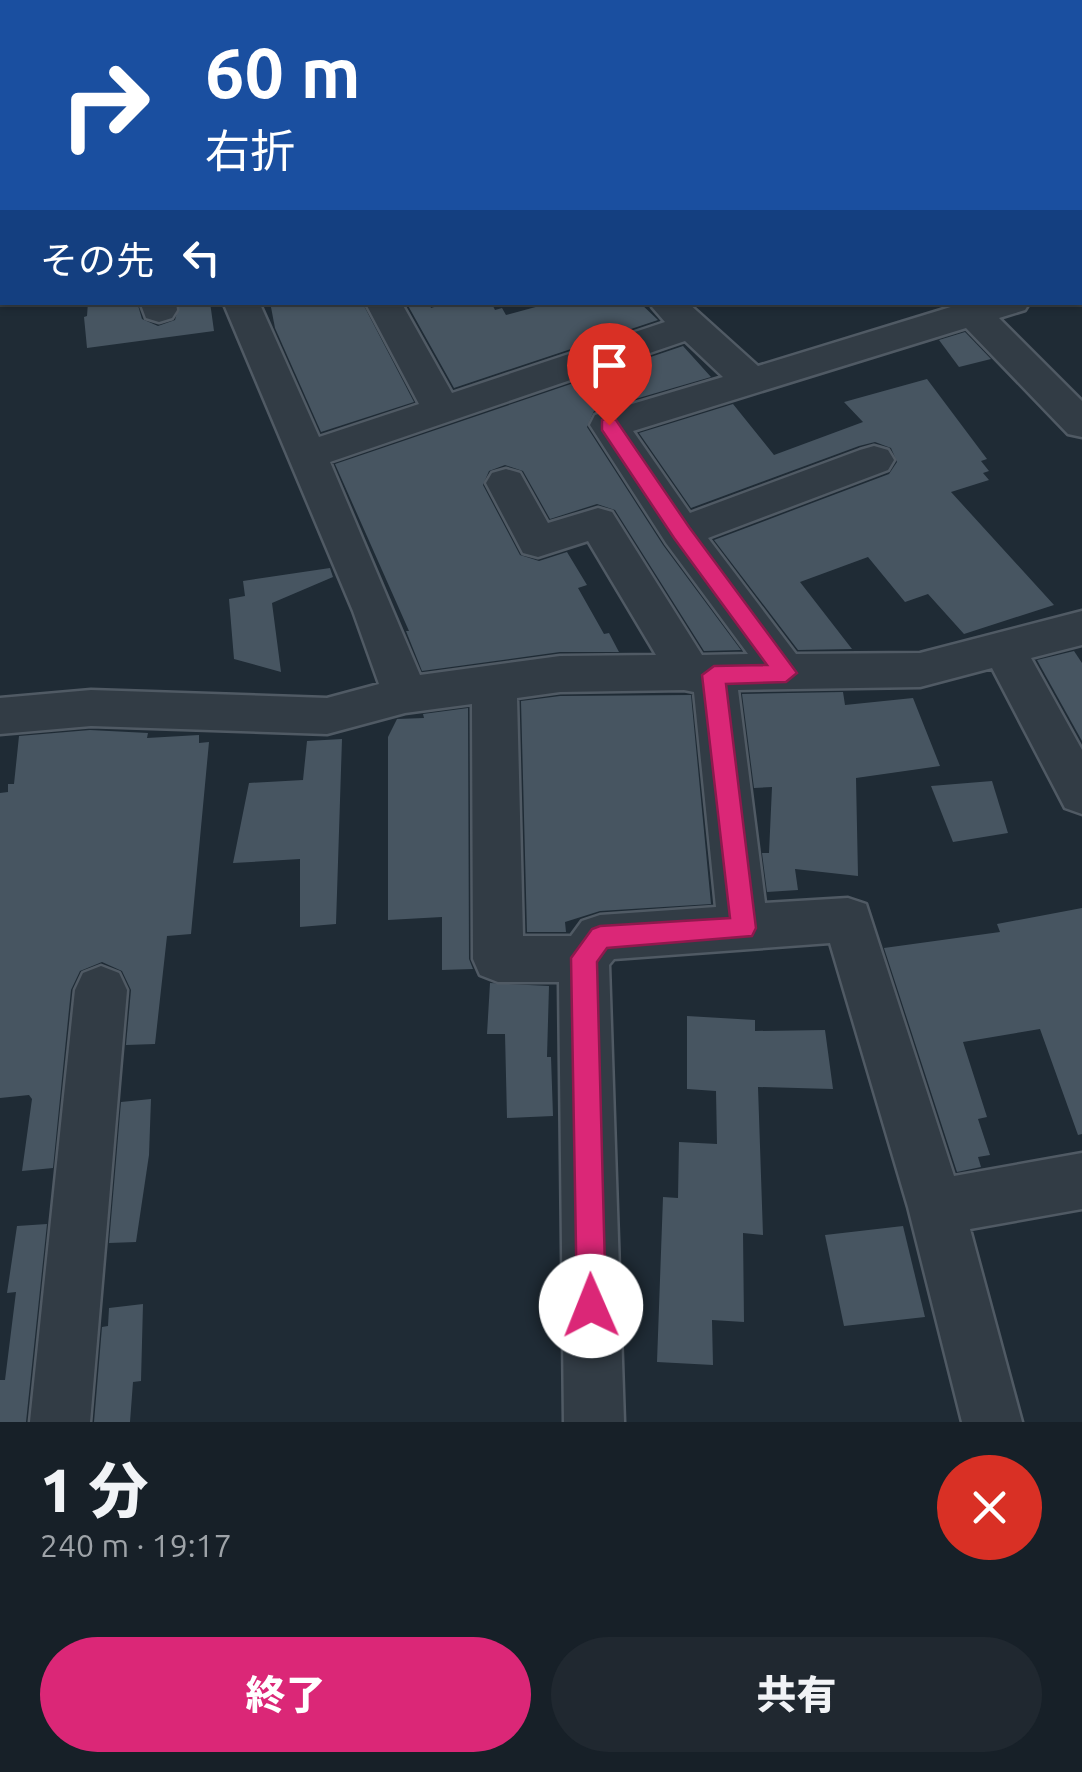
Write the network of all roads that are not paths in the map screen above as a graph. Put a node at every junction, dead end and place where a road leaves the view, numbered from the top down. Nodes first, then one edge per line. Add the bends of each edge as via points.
1 (243, 305) edge
2 (385, 305) edge
3 (1002, 305) edge
4 (678, 314) edge
5 (972, 314) junction
6 (751, 381) junction
7 (442, 410) junction
8 (1082, 424) edge
9 (306, 456) junction
10 (874, 460) dead end
11 (506, 483) dead end
12 (681, 532) junction
13 (1082, 628) edge
14 (1004, 648) junction
15 (786, 673) junction
16 (702, 675) junction
17 (494, 682) junction
18 (405, 695) junction
19 (0, 716) edge
20 (1082, 794) edge
21 (744, 928) junction
22 (584, 958) junction
23 (101, 990) dead end
24 (1082, 1181) edge
25 (936, 1207) junction
26 (60, 1422) edge
27 (594, 1422) edge
28 (992, 1422) edge

1 - 9 street
2 - 7 street
3 - 5 street
4 - 6 street
4 - 7 street
5 - 6 street
5 - 8 street
6 - 12 street via 609,425
7 - 9 street
9 - 18 street
10 - 12 street
11 - 16 street via 538,542 598,523
12 - 15 street
13 - 14 street
14 - 15 street via 920,670
14 - 20 street
15 - 16 street
16 - 17 street via 560,674
16 - 21 street
17 - 18 street
17 - 22 street via 498,959
18 - 19 street via 327,716 92,708
21 - 22 street via 600,937
21 - 25 street via 848,920
22 - 27 street
23 - 26 street
24 - 25 street
25 - 28 street

